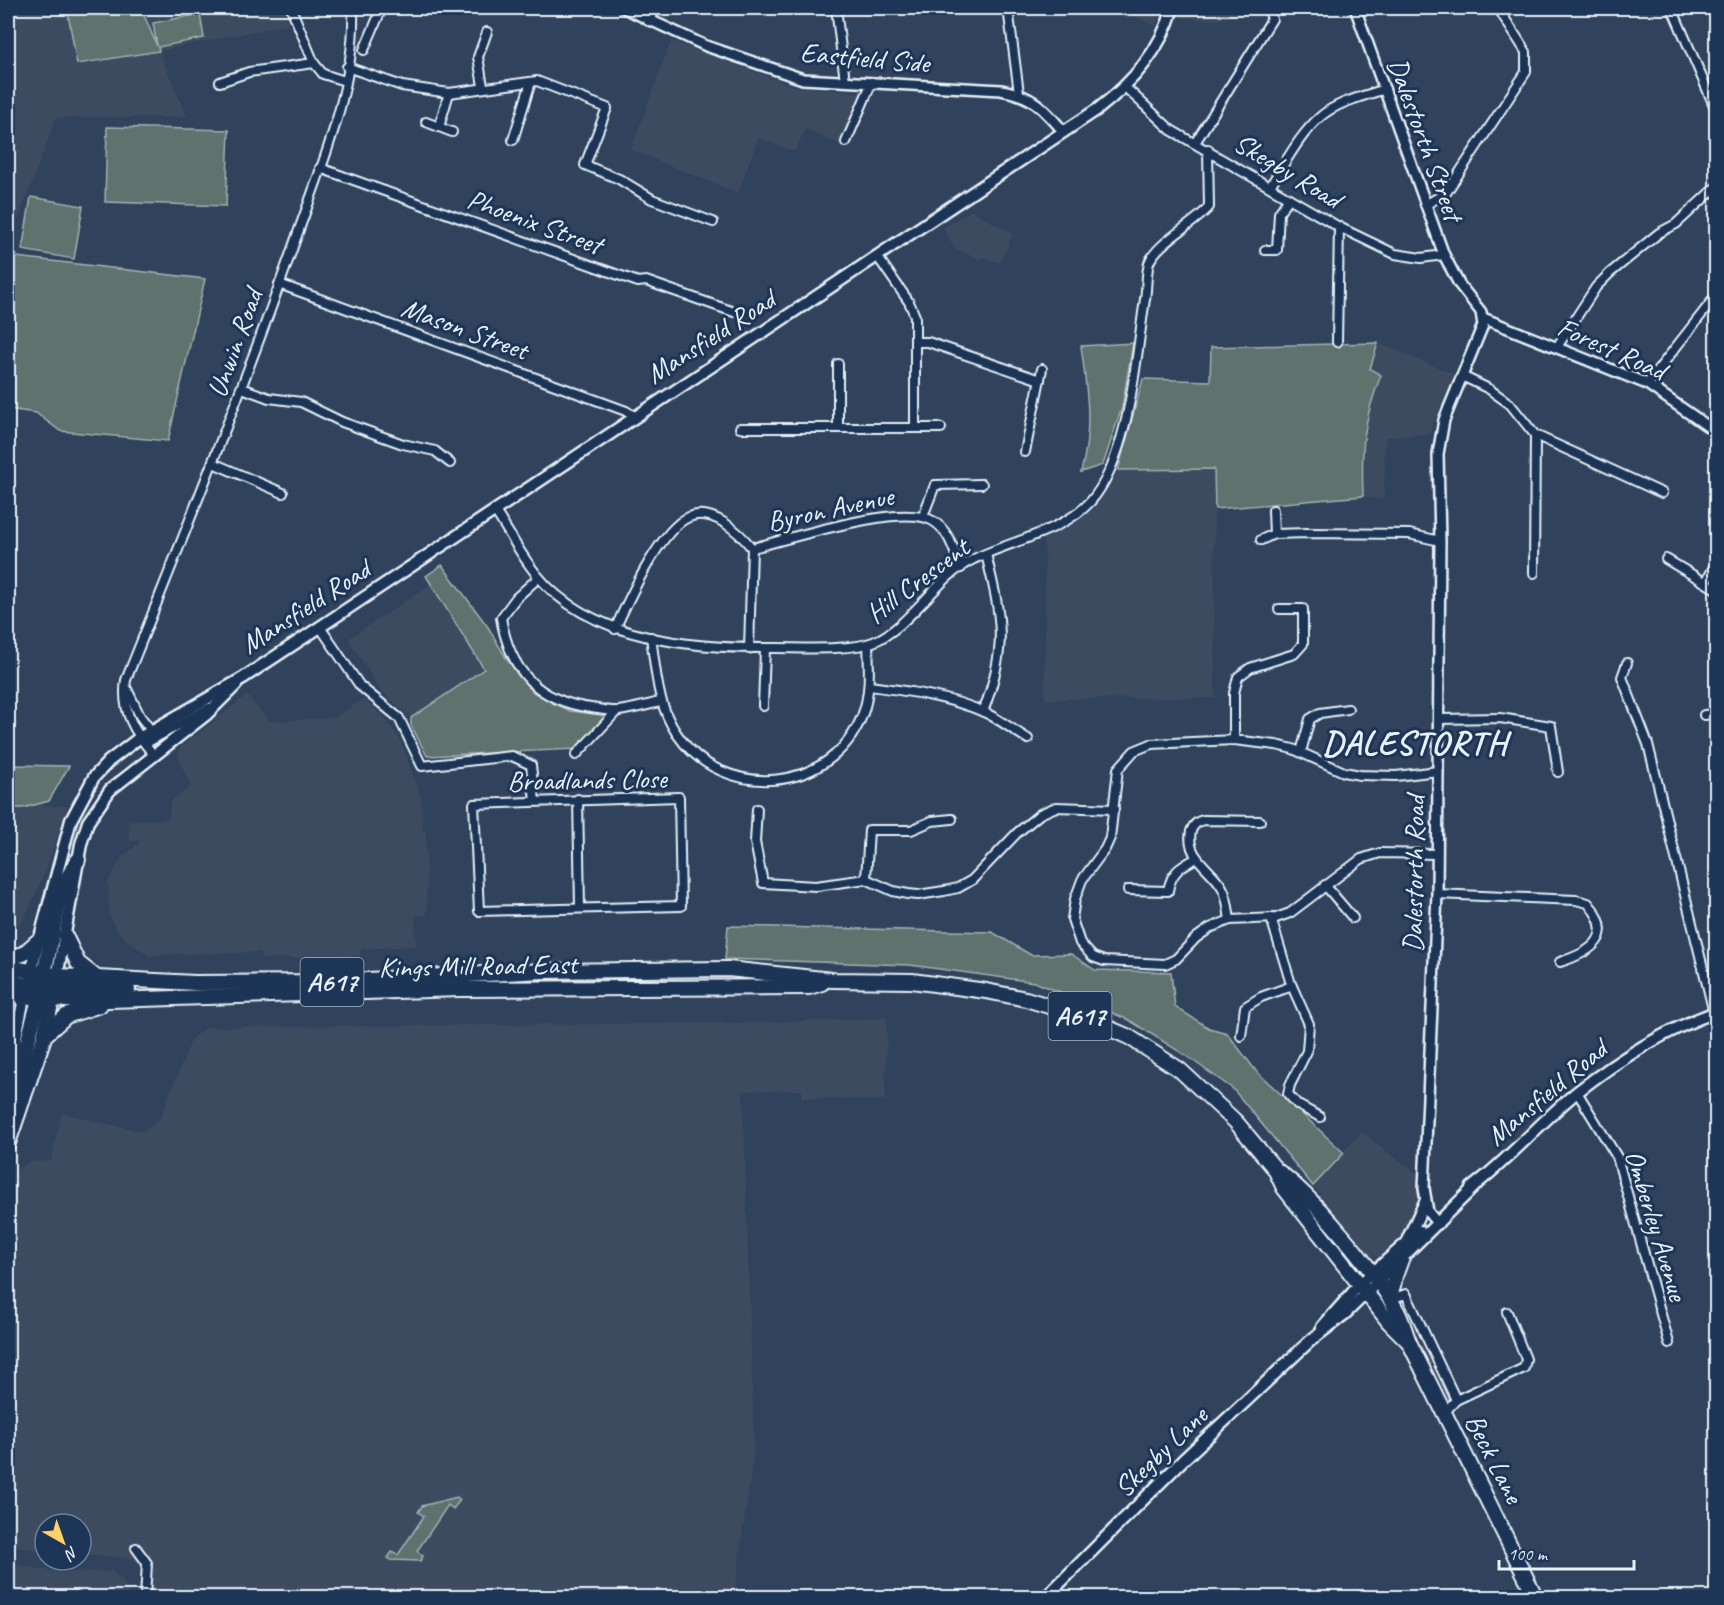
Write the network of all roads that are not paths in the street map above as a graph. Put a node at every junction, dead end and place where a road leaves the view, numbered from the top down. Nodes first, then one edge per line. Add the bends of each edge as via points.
1 (291, 8) edge
2 (353, 8) edge
3 (382, 8) edge
4 (624, 8) edge
5 (657, 8) edge
6 (836, 8) edge
7 (1009, 8) edge
8 (1031, 8) edge
9 (1173, 8) edge
10 (1268, 8) edge
11 (1355, 8) edge
12 (1498, 8) edge
13 (1672, 8) edge
14 (648, 21) junction
15 (487, 32) dead end
16 (364, 50) dead end
17 (314, 63) junction
18 (347, 67) junction
19 (345, 81) junction
20 (845, 81) junction
21 (220, 82) dead end
22 (531, 82) junction
23 (872, 82) junction
24 (483, 86) junction
25 (1125, 87) junction
26 (1385, 89) junction
27 (449, 93) junction
28 (1019, 93) junction
29 (1716, 110) edge
30 (426, 122) dead end
31 (439, 127) junction
32 (452, 132) dead end
33 (1064, 132) junction
34 (513, 140) dead end
35 (846, 142) dead end
36 (1195, 143) junction
37 (1208, 149) junction
38 (320, 168) junction
39 (1270, 186) junction
40 (1716, 187) edge
41 (1288, 198) junction
42 (1425, 205) junction
43 (713, 222) dead end
44 (1339, 226) junction
45 (1265, 250) dead end
46 (1444, 255) junction
47 (877, 256) junction
48 (279, 284) junction
49 (1716, 296) edge
50 (734, 312) dead end
51 (1482, 318) junction
52 (916, 342) junction
53 (1337, 342) dead end
54 (1557, 347) junction
55 (838, 364) dead end
56 (1042, 369) dead end
57 (1462, 376) junction
58 (1040, 380) junction
59 (1647, 384) junction
60 (242, 388) junction
61 (634, 417) junction
62 (838, 427) junction
63 (915, 427) junction
64 (740, 428) dead end
65 (940, 428) dead end
66 (1716, 432) edge
67 (1535, 435) junction
68 (1025, 452) dead end
69 (213, 463) junction
70 (450, 463) dead end
71 (982, 484) dead end
72 (284, 493) dead end
73 (1662, 493) dead end
74 (1273, 510) dead end
75 (495, 511) junction
76 (923, 516) junction
77 (1274, 534) junction
78 (1261, 540) dead end
79 (1440, 541) junction
80 (752, 548) junction
81 (986, 554) junction
82 (1666, 559) dead end
83 (1716, 563) edge
84 (961, 568) junction
85 (1534, 573) dead end
86 (538, 578) junction
87 (1706, 582) junction
88 (1716, 589) edge
89 (1279, 609) dead end
90 (320, 627) junction
91 (615, 629) junction
92 (651, 637) junction
93 (868, 644) junction
94 (748, 649) junction
95 (765, 649) junction
96 (1627, 663) dead end
97 (243, 678) junction
98 (125, 685) junction
99 (870, 686) junction
100 (660, 702) junction
101 (763, 706) dead end
102 (1348, 709) dead end
103 (617, 711) junction
104 (983, 712) junction
105 (1716, 714) edge
106 (1704, 715) dead end
107 (1439, 719) junction
108 (139, 738) junction
109 (157, 739) junction
110 (1028, 739) dead end
111 (1234, 740) junction
112 (1301, 752) junction
113 (153, 755) junction
114 (576, 755) dead end
115 (1438, 771) junction
116 (1558, 772) dead end
117 (578, 799) junction
118 (535, 801) junction
119 (757, 809) dead end
120 (1114, 809) junction
121 (952, 819) dead end
122 (1260, 821) dead end
123 (1437, 854) junction
124 (1197, 858) junction
125 (78, 860) junction
126 (866, 879) junction
127 (1325, 885) junction
128 (1128, 890) dead end
129 (1437, 894) junction
130 (580, 907) junction
131 (1271, 918) junction
132 (1353, 918) dead end
133 (1230, 920) junction
134 (65, 936) junction
135 (39, 940) junction
136 (8, 958) edge
137 (1560, 962) dead end
138 (8, 967) edge
139 (97, 978) junction
140 (832, 980) junction
141 (8, 981) edge
142 (41, 986) junction
143 (1292, 986) junction
144 (8, 995) edge
145 (117, 999) junction
146 (189, 999) junction
147 (1715, 1012) edge
148 (8, 1015) edge
149 (1241, 1036) dead end
150 (44, 1037) junction
151 (14, 1044) junction
152 (8, 1075) edge
153 (1577, 1092) junction
154 (8, 1098) edge
155 (1320, 1117) dead end
156 (8, 1143) edge
157 (1275, 1169) junction
158 (1425, 1202) junction
159 (1436, 1221) junction
160 (1403, 1251) junction
161 (1374, 1277) junction
162 (1363, 1288) junction
163 (1390, 1299) junction
164 (1507, 1312) dead end
165 (1408, 1342) junction
166 (1669, 1343) dead end
167 (1456, 1400) junction
168 (1444, 1414) junction
169 (136, 1548) dead end
170 (145, 1598) edge
171 (1045, 1598) edge
172 (1536, 1598) edge

1 - 17 street
2 - 18 street, Unwin Road
3 - 16 street
4 - 14 street, Eastfield Side
5 - 14 street
6 - 20 street
7 - 8 street
7 - 28 street
9 - 25 main road, Mansfield Road via 1148,61
10 - 36 street via 1272,19
11 - 26 street, Dalestorth Street
12 - 42 street via 1526,52 1526,72 1446,193
13 - 29 street
14 - 20 street, Eastfield Side via 706,46 803,79
15 - 24 street via 478,57
17 - 19 street via 323,74
17 - 21 street via 249,72
18 - 19 street, Unwin Road
18 - 27 street via 402,86
19 - 38 street, Unwin Road
20 - 23 street, Eastfield Side
22 - 24 street
22 - 34 street
22 - 43 street via 607,108 585,165 652,199
23 - 28 street, Eastfield Side
23 - 35 street
24 - 27 street
25 - 33 main road, Mansfield Road
25 - 36 street, Skegby Road via 1171,130
26 - 39 street via 1320,116
26 - 42 street, Dalestorth Street
27 - 31 street
28 - 33 street, Eastfield Side via 1037,102
30 - 31 street
31 - 32 street
33 - 47 main road, Mansfield Road
36 - 37 street, Skegby Road
37 - 39 street, Skegby Road
37 - 81 street, Hill Crescent via 1209,207 1150,261 1132,394 1102,484 1076,514
38 - 48 street, Unwin Road
38 - 50 street, Phoenix Street
39 - 41 street, Skegby Road
40 - 54 street via 1676,224 1610,273
41 - 44 street, Skegby Road
41 - 45 street via 1279,213 1277,250
42 - 46 street, Dalestorth Street
44 - 46 street, Skegby Road via 1395,254 1421,258
44 - 53 street
46 - 51 street, Dalestorth Street
47 - 52 street via 909,302 915,316
47 - 61 main road, Mansfield Road
48 - 60 street, Unwin Road
48 - 61 street, Mason Street
49 - 59 street
51 - 54 street, Forest Road
51 - 57 street, Dalestorth Road via 1476,346
52 - 58 street via 928,342
52 - 63 street
54 - 59 street, Forest Road
55 - 62 street
56 - 58 street
57 - 67 street via 1510,404
57 - 79 street, Dalestorth Road via 1439,443
58 - 68 street
59 - 66 street, Forest Road
60 - 69 street, Unwin Road
60 - 70 street via 268,398 301,402 342,422 435,451
61 - 75 main road, Mansfield Road
62 - 63 street
62 - 64 street
63 - 65 street
67 - 73 street
67 - 85 street
69 - 72 street
69 - 98 street, Unwin Road
71 - 76 street via 935,485
74 - 77 street
75 - 86 street, Hill Crescent
75 - 90 main road, Mansfield Road
76 - 80 street, Byron Avenue via 880,518
76 - 84 street, Byron Avenue via 944,528
77 - 78 street
77 - 79 street via 1409,534
79 - 107 street, Dalestorth Road
80 - 91 street via 732,527 689,516 638,577
80 - 94 street
81 - 84 street, Hill Crescent
81 - 104 street via 1002,643 996,678
82 - 87 street
83 - 87 street
84 - 93 street, Hill Crescent via 886,634
86 - 91 street, Hill Crescent via 590,617
86 - 103 street via 501,618 505,642 520,668 531,683 553,698 574,706
87 - 88 street
89 - 111 street via 1303,609 1303,644 1294,654 1250,668 1238,677
90 - 97 main road, Mansfield Road
90 - 118 street via 360,686 399,718 422,766 512,756 531,765
91 - 92 street, Hill Crescent
92 - 94 street, Hill Crescent
92 - 100 street
93 - 95 street, Hill Crescent
93 - 99 street
94 - 95 street, Hill Crescent
95 - 101 street
96 - 147 street via 1622,677 1648,744
97 - 109 main road, Mansfield Road
97 - 109 main road, Mansfield Road via 219,704
98 - 108 street, Unwin Road via 125,705
98 - 109 street
99 - 100 street via 862,716 846,744 825,765 802,776 777,781 748,781 721,772 695,754 677,734
99 - 104 street via 918,692
100 - 103 street
102 - 112 street via 1320,713 1310,719
103 - 114 street
104 - 110 street
105 - 106 street
107 - 115 street, Dalestorth Road
107 - 116 street via 1500,718 1551,726
108 - 109 main road, Mansfield Road
108 - 113 street, Unwin Road
108 - 135 main road, Mansfield Road via 94,777 71,820
109 - 113 main road, Mansfield Road
111 - 112 street
111 - 120 street via 1151,744 1134,751 1118,769
112 - 115 street via 1344,772 1360,775
113 - 125 main road, Mansfield Road via 102,799 88,822
115 - 123 street, Dalestorth Road
117 - 118 street, Broadlands Close
117 - 130 street
117 - 130 street, Broadlands Close via 679,797 681,906
118 - 130 street, Broadlands Close via 474,804 479,911
119 - 126 street via 755,842 763,883 816,886
120 - 126 street via 1056,807 1040,814 983,871 958,888 918,895 893,891
120 - 133 street via 1105,849 1082,880 1072,919 1080,944 1093,957 1165,964 1176,959 1203,933
121 - 126 street via 932,821 911,830 869,830
122 - 124 street via 1199,821 1190,837
123 - 127 street via 1380,853 1361,859
123 - 129 street, Dalestorth Road
124 - 128 street via 1177,870 1170,878 1168,891
124 - 133 street via 1222,888
125 - 134 main road, Mansfield Road
125 - 142 highway via 63,887
127 - 131 street via 1290,913
127 - 132 street
129 - 137 street via 1588,903 1600,921 1599,939 1587,952
129 - 158 street, Dalestorth Road
131 - 133 street
131 - 143 street
134 - 139 highway via 73,957
134 - 142 main road, Mansfield Road
135 - 136 highway via 23,954
135 - 142 main road, Mansfield Road
138 - 142 highway, A617
139 - 140 highway, Kings Mill Road East / A617 via 195,983 328,982 544,971 728,969
139 - 142 highway, Kings Mill Road East / A617
140 - 146 highway, Kings Mill Road East / A617 via 809,987 460,989
140 - 157 highway, Kings Mill Road East / A617 via 912,981 986,991 1068,1012 1119,1033 1180,1070 1236,1122
141 - 142 highway
142 - 144 highway, A617
142 - 145 highway, Kings Mill Road East / A617
142 - 146 highway via 163,991
142 - 150 highway, Mansfield Road
142 - 151 main road, Mansfield Road
142 - 154 highway via 17,1081
143 - 149 street via 1245,1007
143 - 155 street via 1309,1024 1310,1041 1288,1094 1298,1105
145 - 146 highway, Kings Mill Road East / A617
145 - 150 highway via 66,1016
147 - 153 main road, Mansfield Road via 1664,1035
148 - 151 highway
150 - 156 highway, Mansfield Road
151 - 152 highway, Mansfield Road
153 - 159 main road, Mansfield Road
153 - 166 street, Omberley Avenue via 1617,1157
157 - 161 highway, Kings Mill Road East / A617 via 1294,1183
157 - 162 highway, Kings Mill Road East / A617 via 1284,1188
158 - 159 street
158 - 160 main road
159 - 160 main road, Mansfield Road
160 - 161 main road, Mansfield Road
160 - 163 highway
161 - 162 main road, Mansfield Road
161 - 163 highway, Beck Lane / A617
162 - 165 highway, Beck Lane / A617
162 - 171 main road, Skegby Lane via 1346,1313 1310,1341 1183,1460
163 - 165 highway, Beck Lane / A617
163 - 167 street via 1406,1294
164 - 167 street via 1526,1359 1524,1368
165 - 168 highway, Beck Lane / A617
167 - 168 street
168 - 172 highway, Beck Lane / A617
169 - 170 street via 147,1563

